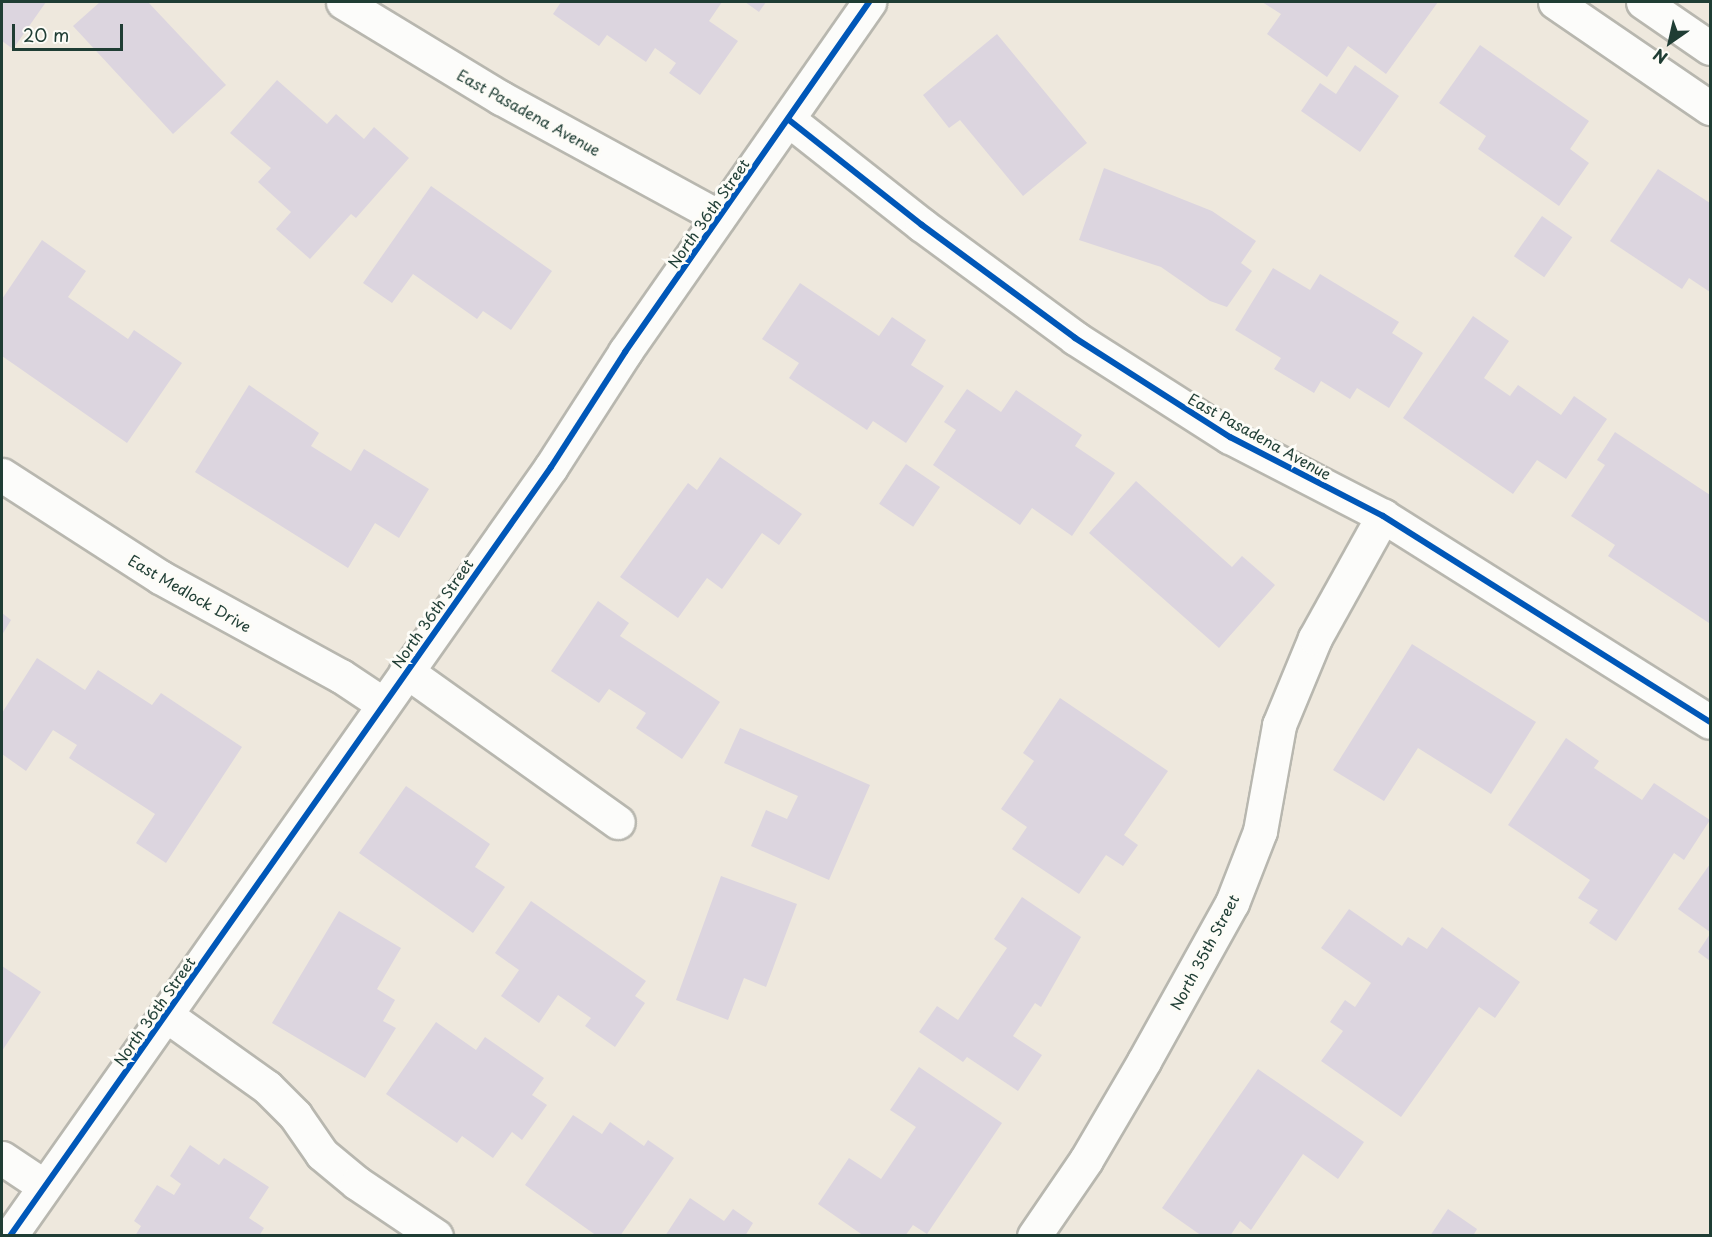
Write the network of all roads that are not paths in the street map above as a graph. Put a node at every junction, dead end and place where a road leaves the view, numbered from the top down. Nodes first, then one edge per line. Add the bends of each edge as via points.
1 (343, 2) edge
2 (869, 2) edge
3 (1555, 2) edge
4 (1643, 2) edge
5 (1710, 48) edge
6 (1710, 108) edge
7 (789, 120) junction
8 (719, 217) junction
9 (2, 475) edge
10 (1383, 516) junction
11 (406, 671) junction
12 (383, 704) junction
13 (1710, 723) edge
14 (618, 822) dead end
15 (166, 1015) junction
16 (2, 1158) edge
17 (44, 1186) junction
18 (10, 1236) edge
19 (436, 1236) edge
20 (1034, 1236) edge

1 - 8 street, East Pasadena Avenue via 501,98
2 - 7 street, North 36th Street
3 - 6 street
4 - 5 street
7 - 8 street, North 36th Street
7 - 10 street, East Pasadena Avenue via 1075,338 1230,436
8 - 11 street, North 36th Street via 551,467
9 - 12 street, East Medlock Drive via 160,577 341,676
10 - 13 street, East Pasadena Avenue
10 - 20 street, North 35th Street via 1315,638 1279,725 1260,831 1232,903 1127,1091
11 - 12 street, North 36th Street
11 - 14 street
12 - 15 street, North 36th Street
15 - 17 street, North 36th Street
15 - 19 street via 267,1087 295,1115 322,1154 357,1183
16 - 17 street
17 - 18 street, North 36th Street

